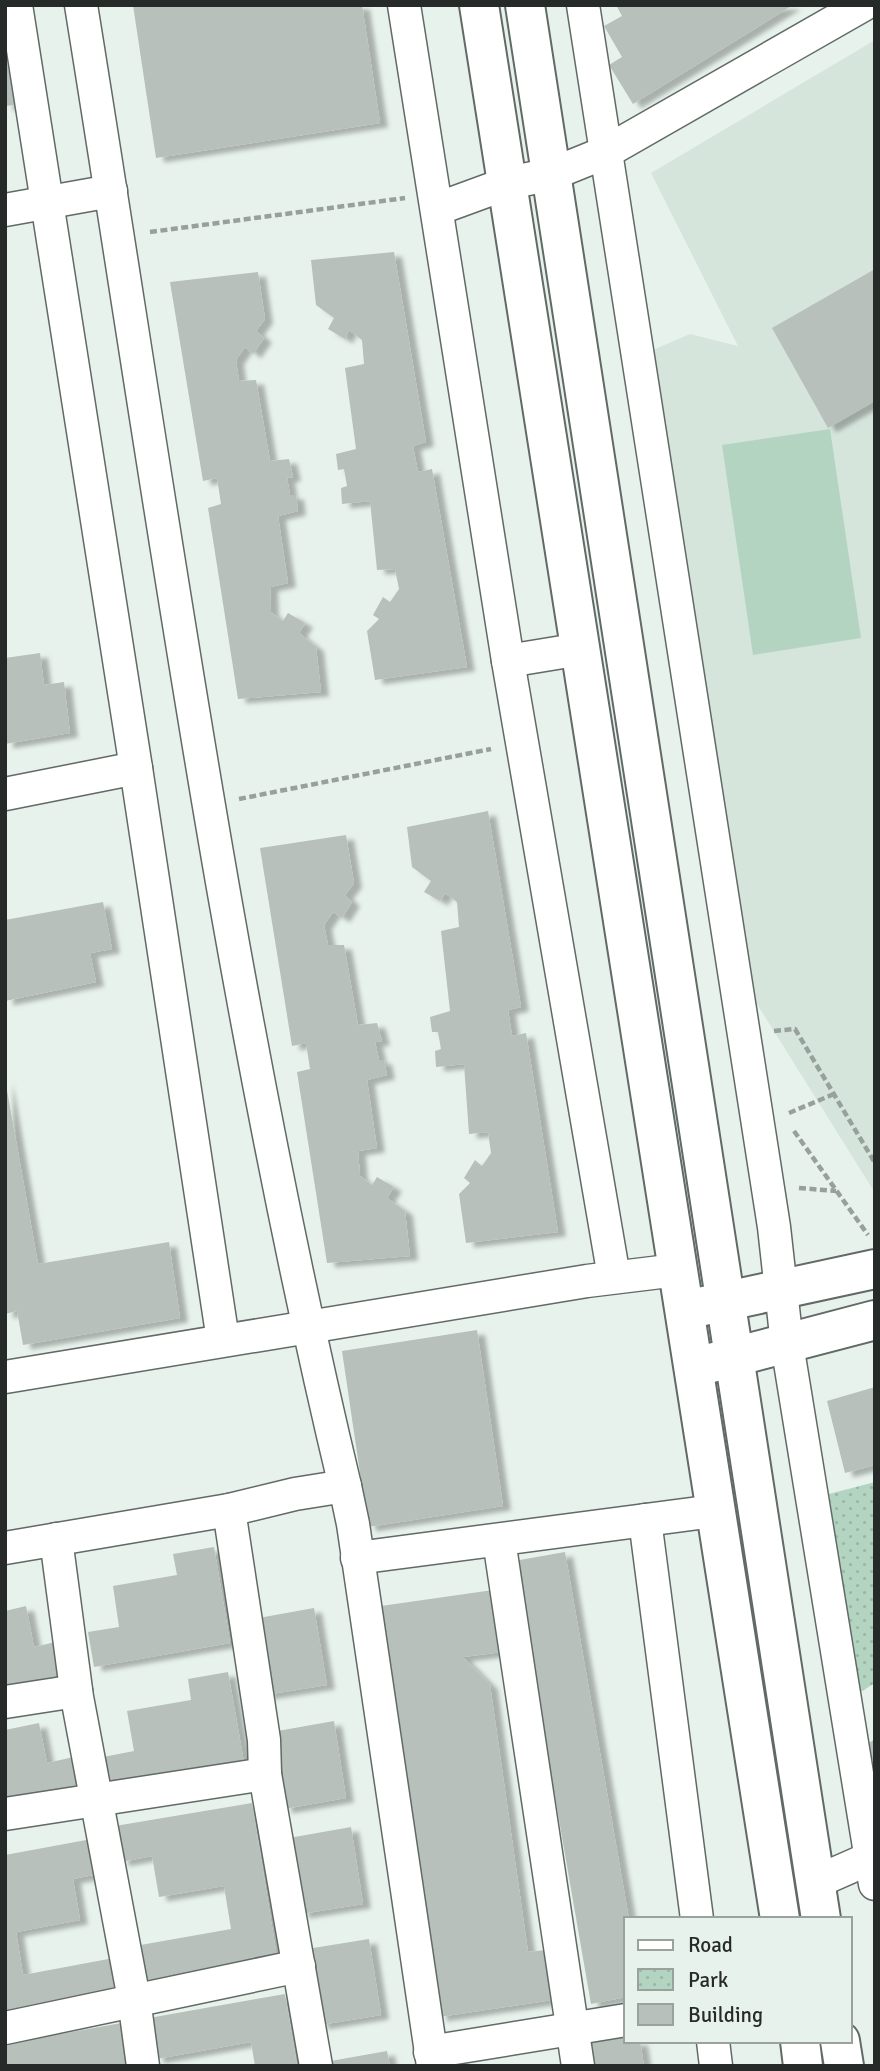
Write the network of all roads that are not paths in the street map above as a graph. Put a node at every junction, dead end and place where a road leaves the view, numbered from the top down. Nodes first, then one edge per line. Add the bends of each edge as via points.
1 (16, 5) edge
2 (81, 5) edge
3 (404, 5) edge
4 (479, 5) edge
5 (525, 5) edge
6 (583, 5) edge
7 (863, 5) edge
8 (604, 153) junction
9 (552, 174) junction
10 (508, 183) junction
11 (111, 191) junction
12 (436, 201) junction
13 (46, 204) junction
14 (5, 211) edge
15 (581, 649) junction
16 (508, 661) junction
17 (136, 768) junction
18 (5, 794) edge
19 (875, 1269) edge
20 (677, 1270) junction
21 (614, 1277) junction
22 (781, 1290) junction
23 (725, 1300) junction
24 (684, 1310) junction
25 (875, 1320) edge
26 (307, 1327) junction
27 (223, 1340) junction
28 (787, 1344) junction
29 (735, 1355) junction
30 (693, 1369) junction
31 (5, 1377) edge
32 (345, 1486) junction
33 (229, 1510) junction
34 (715, 1511) junction
35 (645, 1520) junction
36 (57, 1539) junction
37 (499, 1540) junction
38 (5, 1548) edge
39 (357, 1558) junction
40 (76, 1691) junction
41 (5, 1702) edge
42 (265, 1774) junction
43 (98, 1801) junction
44 (5, 1814) edge
45 (874, 1866) edge
46 (818, 1901) edge
47 (697, 1917) edge
48 (780, 1917) edge
49 (299, 1966) junction
50 (134, 1999) junction
51 (624, 2021) edge
52 (5, 2028) edge
53 (572, 2029) junction
54 (713, 2043) edge
55 (800, 2043) edge
56 (840, 2043) edge
57 (432, 2059) edge
58 (143, 2066) edge
59 (316, 2066) edge
60 (578, 2066) edge
61 (716, 2066) edge
62 (803, 2066) edge
63 (844, 2066) edge

1 - 13 street
2 - 11 street
3 - 12 street
4 - 10 main road
5 - 9 main road
6 - 8 street
7 - 8 street
8 - 9 street
8 - 22 street
9 - 10 street
9 - 23 main road
10 - 12 street
10 - 15 main road
11 - 13 street
11 - 26 street via 208,806
12 - 16 street
13 - 14 street
13 - 17 street
15 - 16 street
15 - 20 main road
16 - 21 street
17 - 18 street
17 - 27 street
19 - 22 main road
20 - 21 street
20 - 24 main road
21 - 26 street
22 - 23 main road
22 - 28 street
23 - 24 main road
23 - 29 main road
24 - 30 main road
25 - 28 main road
26 - 27 street
26 - 32 street
27 - 31 street
28 - 29 main road
28 - 45 street
29 - 30 main road
29 - 46 main road
30 - 34 main road
32 - 33 street
32 - 39 street
33 - 36 street
33 - 42 street via 264,1740
34 - 35 street
34 - 48 main road
35 - 37 street
35 - 47 street
36 - 38 street
36 - 40 street
37 - 39 street
37 - 53 street
39 - 57 street
40 - 41 street
40 - 43 street
42 - 43 street
42 - 49 street
43 - 44 street
43 - 50 street
45 - 46 street
49 - 50 street
49 - 59 street
50 - 52 street
50 - 58 street
51 - 53 street
53 - 57 street
53 - 60 street
54 - 61 street
55 - 62 main road
56 - 63 main road

